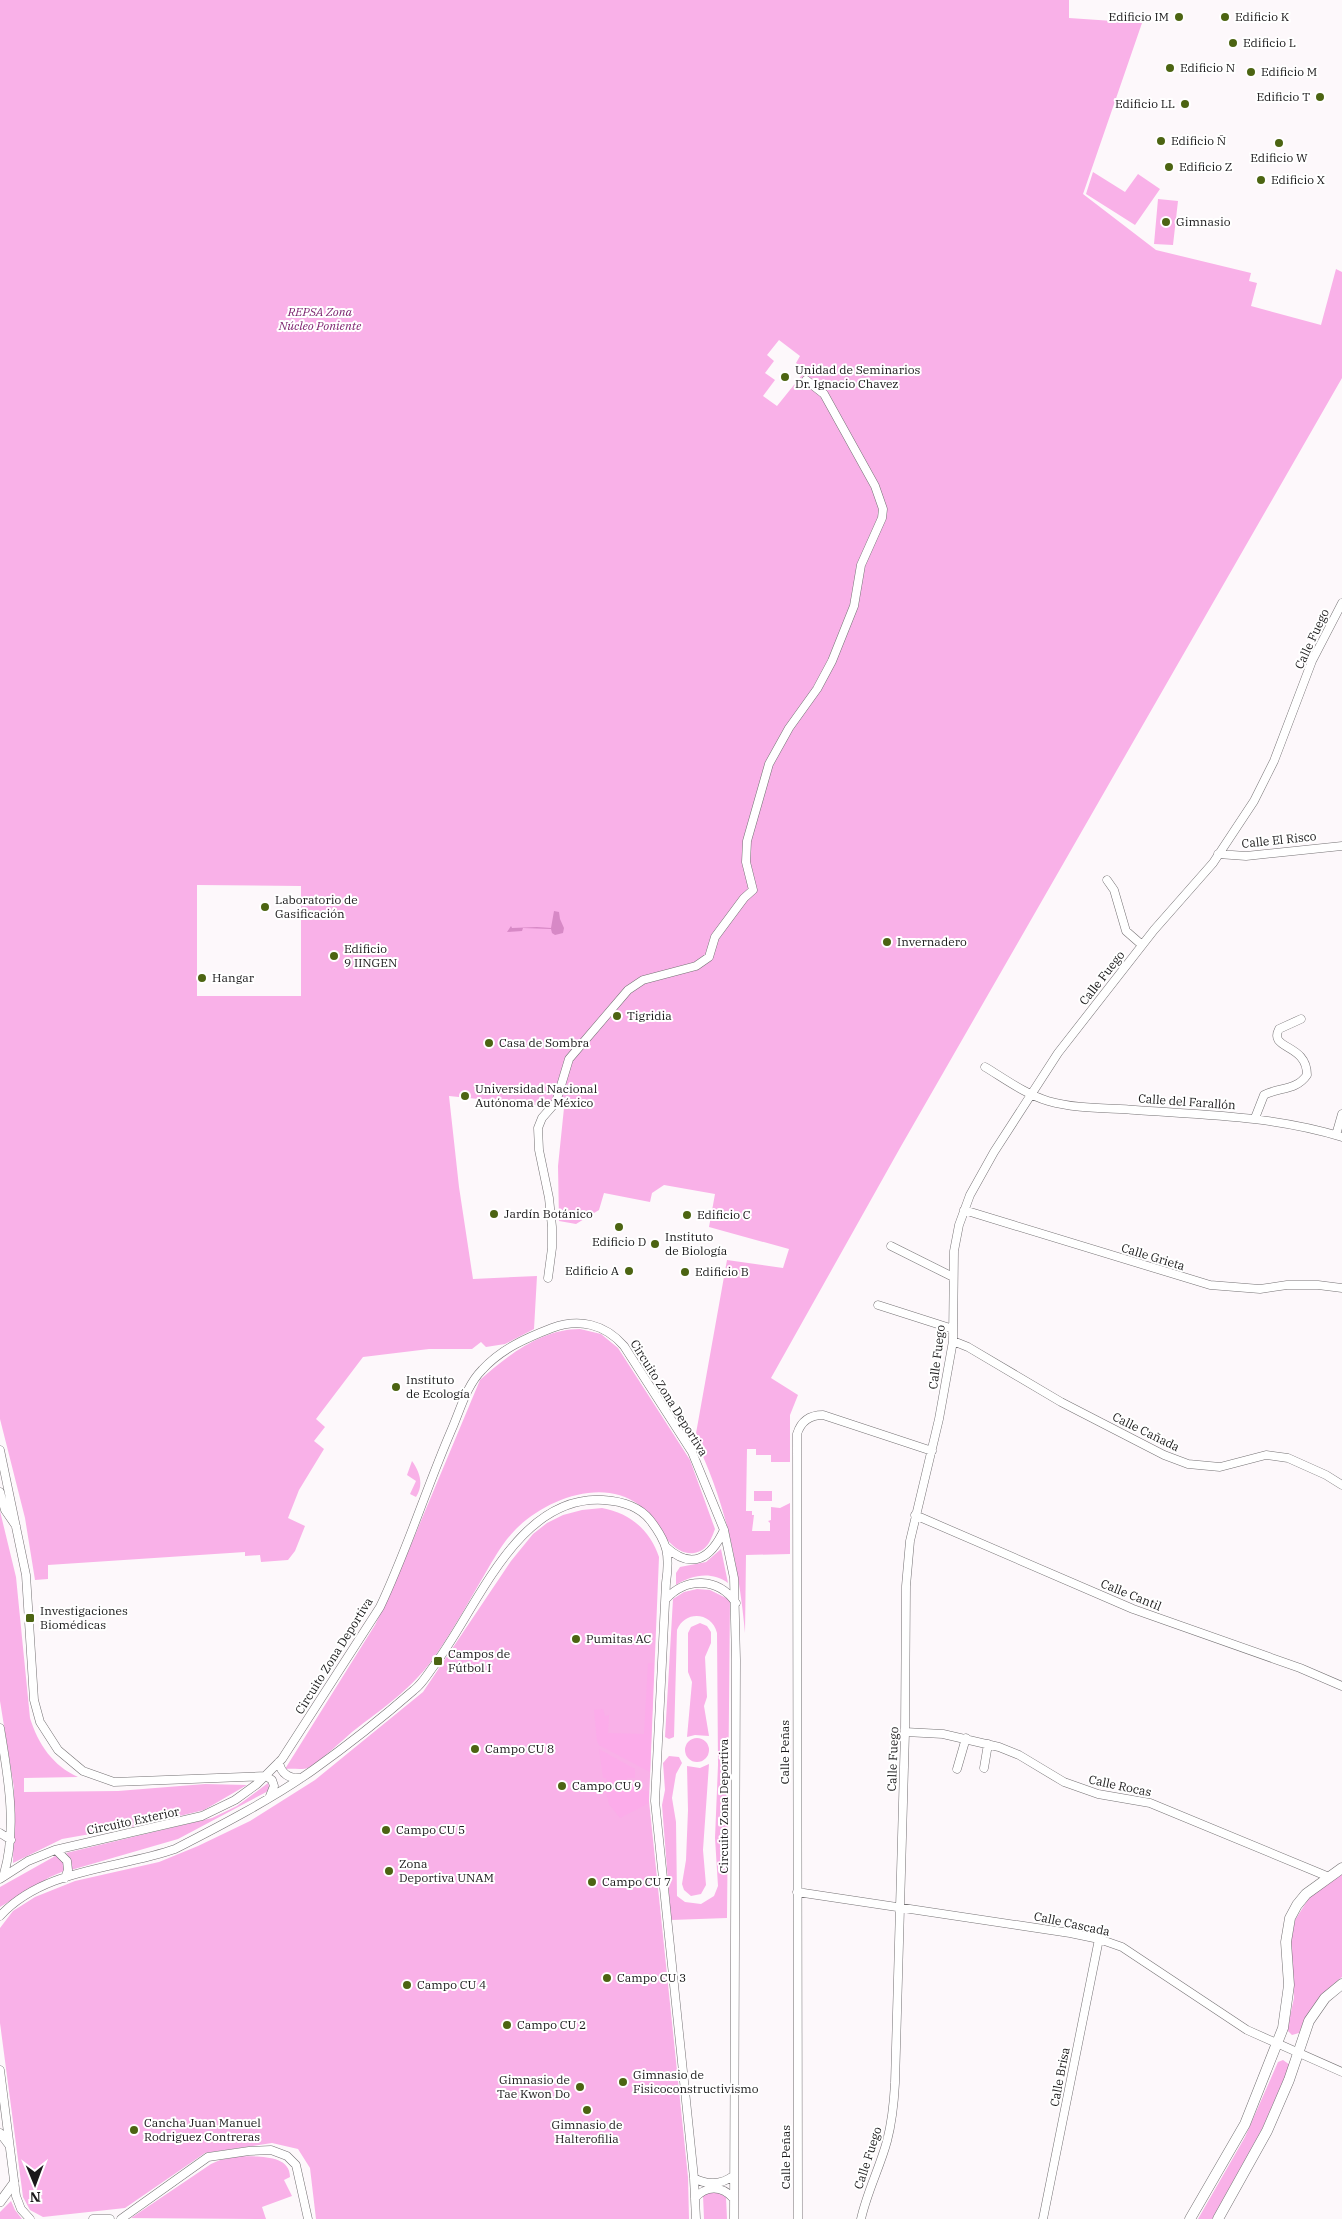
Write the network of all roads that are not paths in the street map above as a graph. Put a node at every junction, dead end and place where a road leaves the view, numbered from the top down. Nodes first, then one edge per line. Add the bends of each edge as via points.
1 (806, 380) dead end
2 (1342, 603) edge
3 (1342, 846) edge
4 (1218, 854) junction
5 (1107, 880) dead end
6 (1142, 945) junction
7 (1301, 1019) dead end
8 (985, 1067) dead end
9 (1031, 1094) junction
10 (1342, 1114) edge
11 (1255, 1118) junction
12 (1339, 1136) edge
13 (964, 1210) junction
14 (891, 1246) dead end
15 (953, 1277) junction
16 (548, 1278) dead end
17 (1342, 1288) edge
18 (878, 1305) dead end
19 (953, 1328) junction
20 (953, 1341) junction
21 (0, 1450) edge
22 (932, 1451) junction
23 (1342, 1485) edge
24 (0, 1492) edge
25 (915, 1515) junction
26 (17, 1528) junction
27 (724, 1530) junction
28 (666, 1546) junction
29 (666, 1599) junction
30 (736, 1602) junction
31 (1342, 1686) edge
32 (0, 1728) edge
33 (905, 1732) junction
34 (966, 1738) junction
35 (988, 1744) junction
36 (279, 1762) junction
37 (984, 1768) dead end
38 (957, 1769) dead end
39 (266, 1776) junction
40 (302, 1777) junction
41 (270, 1796) junction
42 (0, 1834) edge
43 (10, 1840) junction
44 (56, 1850) junction
45 (1342, 1868) edge
46 (1328, 1877) junction
47 (1, 1878) edge
48 (65, 1878) junction
49 (797, 1892) junction
50 (900, 1908) junction
51 (0, 1916) edge
52 (1099, 1939) junction
53 (1342, 1984) edge
54 (1276, 2044) junction
55 (1297, 2053) junction
56 (0, 2070) edge
57 (1342, 2072) edge
58 (0, 2133) edge
59 (10, 2146) junction
60 (733, 2176) junction
61 (694, 2178) junction
62 (14, 2183) junction
63 (695, 2198) junction
64 (733, 2198) junction
65 (0, 2202) edge
66 (30, 2219) edge
67 (93, 2219) edge
68 (110, 2219) edge
69 (122, 2219) edge
70 (308, 2219) edge
71 (696, 2219) edge
72 (734, 2219) edge
73 (798, 2219) edge
74 (861, 2219) edge
75 (1043, 2219) edge
76 (1190, 2219) edge
77 (1218, 2219) edge

1 - 16 street via 824,394 874,486 883,510 882,518 860,565 854,606 832,661 769,764 747,841 746,862 753,890 715,937 709,958 696,966 643,980 628,990 569,1059 556,1102 540,1123 539,1150 552,1227
2 - 4 street, Calle Fuego via 1312,661 1270,769 1254,801
3 - 4 street, Calle El Risco via 1246,856
4 - 6 street, Calle Fuego via 1214,863
5 - 6 street via 1114,890 1126,931
6 - 9 street, Calle Fuego via 1058,1053
7 - 11 street via 1279,1029 1276,1038 1278,1043 1300,1054 1305,1060 1307,1075 1291,1088 1273,1090 1264,1095
8 - 9 street, Calle del Farallón
9 - 11 street, Calle del Farallón via 1049,1101 1080,1106
9 - 13 street, Calle Fuego via 989,1160
10 - 12 street
11 - 12 street, Calle del Farallón
13 - 15 street, Calle Fuego via 958,1225
13 - 17 street, Calle Grieta via 1210,1285 1260,1289 1287,1285
14 - 15 street
15 - 19 street, Calle Fuego
18 - 19 street
19 - 20 street, Calle Fuego
20 - 22 street, Calle Fuego
20 - 23 street, Calle Cañada via 1061,1402 1188,1464 1220,1467 1266,1455 1306,1465
21 - 26 street
22 - 25 street, Calle Fuego
22 - 49 street, Calle Peñas via 823,1415 808,1418 798,1430
24 - 26 street via 5,1510
25 - 31 street, Calle Cantil via 1133,1609
25 - 33 street, Calle Fuego via 906,1586
26 - 39 street via 28,1596 34,1700 40,1722 51,1742 74,1765 103,1779 127,1783
27 - 28 street via 711,1552 693,1560 675,1555
27 - 30 street, Circuito Zona Deportiva
27 - 36 street, Circuito Zona Deportiva via 692,1452 619,1340 599,1327 573,1323 556,1326 518,1343 497,1356 474,1379 380,1607
28 - 29 street via 669,1563
28 - 40 street via 656,1527 641,1511 612,1500 577,1503 533,1525 510,1549 445,1651 417,1688
29 - 30 street via 683,1586 704,1582 722,1589
29 - 61 street via 655,1801
30 - 60 street, Circuito Zona Deportiva
32 - 43 street via 8,1781
33 - 34 street, Calle Rocas
33 - 50 street, Calle Fuego
34 - 35 street, Calle Rocas
34 - 38 street
35 - 37 street
35 - 46 street, Calle Rocas via 1019,1755 1072,1786 1098,1794 1150,1802
36 - 39 street, Circuito Zona Deportiva
36 - 40 street via 285,1774 293,1778
39 - 41 street via 274,1786
39 - 44 street, Circuito Exterior via 235,1800 202,1816
40 - 41 street
41 - 48 street via 175,1849
42 - 43 street
43 - 47 street
44 - 47 street, Circuito Exterior via 28,1861
44 - 48 street via 67,1861
45 - 46 main road
46 - 54 main road via 1301,1899 1290,1918 1286,1942 1288,1997 1283,2028
48 - 51 street via 21,1898
49 - 50 street, Calle Cascada
49 - 73 street, Calle Peñas
50 - 52 street, Calle Cascada
50 - 74 street, Calle Fuego via 892,2116
52 - 54 street, Calle Cascada via 1122,1947 1247,2030
52 - 75 street, Calle Brisa
53 - 55 main road via 1325,1998 1308,2021
54 - 55 street, Calle Cascada
54 - 76 main road via 1245,2124
55 - 57 street, Calle Cascada
55 - 77 main road via 1267,2131
56 - 59 street
58 - 59 street
59 - 62 street
60 - 61 street via 723,2182 712,2183
60 - 64 street, Circuito Zona Deportiva
61 - 63 street
62 - 65 street
62 - 66 street via 18,2203
63 - 64 street via 713,2188
63 - 71 street
64 - 72 street, Circuito Zona Deportiva
67 - 68 street
69 - 70 street via 208,2157 271,2150 287,2156 299,2170

